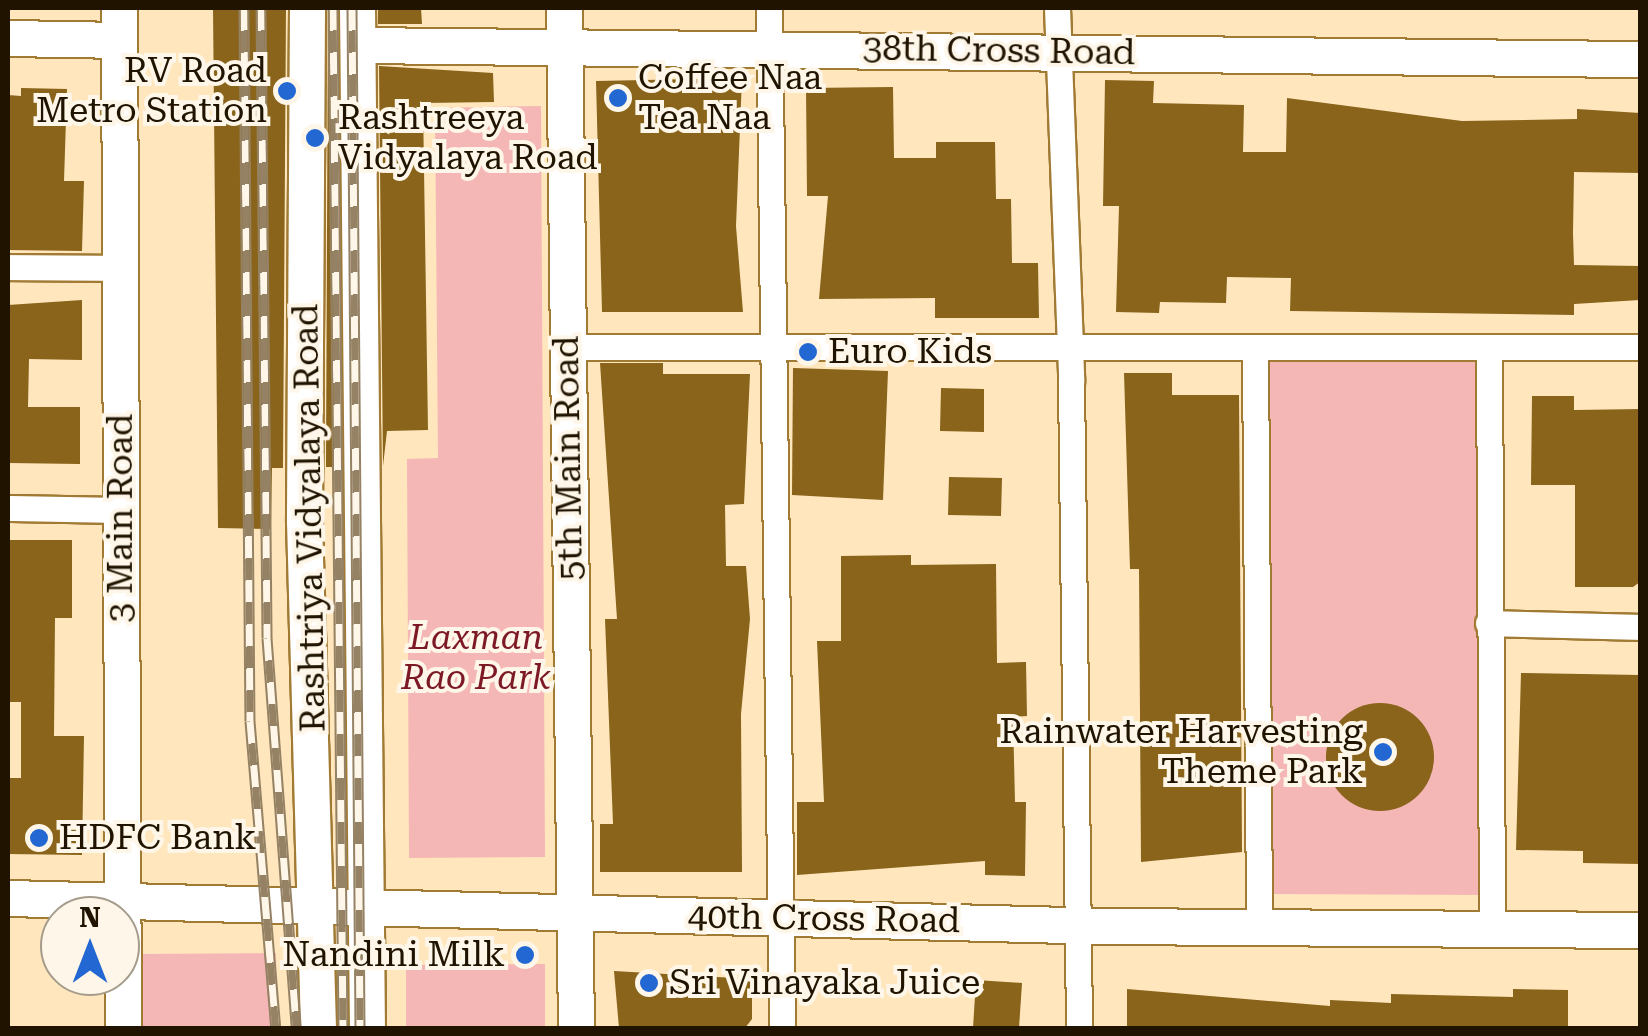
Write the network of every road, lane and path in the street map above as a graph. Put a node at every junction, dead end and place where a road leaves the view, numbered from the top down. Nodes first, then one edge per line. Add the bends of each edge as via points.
1 (307, 8) edge
2 (358, 8) edge
3 (769, 8) edge
4 (1057, 8) edge
5 (119, 24) edge
6 (564, 25) edge
7 (8, 38) edge
8 (358, 45) junction
9 (770, 48) junction
10 (1057, 51) junction
11 (1640, 60) edge
12 (8, 267) edge
13 (120, 268) junction
14 (1070, 346) junction
15 (1489, 347) junction
16 (1640, 347) edge
17 (568, 348) junction
18 (774, 348) junction
19 (1255, 348) junction
20 (8, 508) edge
21 (121, 510) junction
22 (1488, 623) junction
23 (1640, 627) edge
24 (123, 896) edge
25 (8, 898) edge
26 (40, 899) edge
27 (140, 900) edge
28 (318, 903) junction
29 (366, 904) junction
30 (574, 914) junction
31 (781, 917) junction
32 (1081, 925) junction
33 (1259, 925) junction
34 (1492, 928) junction
35 (1640, 930) edge
36 (123, 996) edge
37 (123, 1028) edge
38 (318, 1028) edge
39 (367, 1028) edge
40 (576, 1028) edge
41 (782, 1028) edge
42 (1078, 1028) edge

1 - 28 street, Rashtriya Vidyalaya Road via 304,521
2 - 8 street, Rashtriya Vidyalaya Road
3 - 9 street
4 - 10 street
5 - 7 street
5 - 13 street, 3 Main Road
6 - 8 street, 38th Cross Road
6 - 9 street, 38th Cross Road
6 - 17 street, 5th Main Road
8 - 29 street, Rashtriya Vidyalaya Road
9 - 10 street, 38th Cross Road
9 - 18 street
10 - 11 street, 38th Cross Road
10 - 14 street
12 - 13 street
13 - 21 street, 3 Main Road
14 - 18 street
14 - 19 street
14 - 32 street
15 - 16 street
15 - 19 street
15 - 22 street
17 - 18 street
17 - 30 street, 5th Main Road
18 - 31 street
19 - 33 street
20 - 21 street
21 - 24 street, 3 Main Road
22 - 23 street
22 - 34 street
25 - 26 street, 40th Cross Road
27 - 28 street, 40th Cross Road
28 - 29 street, 40th Cross Road
28 - 38 street, Rashtriya Vidyalaya Road
29 - 30 street, 40th Cross Road
29 - 39 street, Rashtriya Vidyalaya Road
30 - 31 street, 40th Cross Road
30 - 40 street, 5th Main Road
31 - 32 street, 40th Cross Road
31 - 41 street
32 - 33 street, 40th Cross Road
32 - 42 street
33 - 34 street, 40th Cross Road
34 - 35 street, 40th Cross Road
36 - 37 street, 3 Main Road

